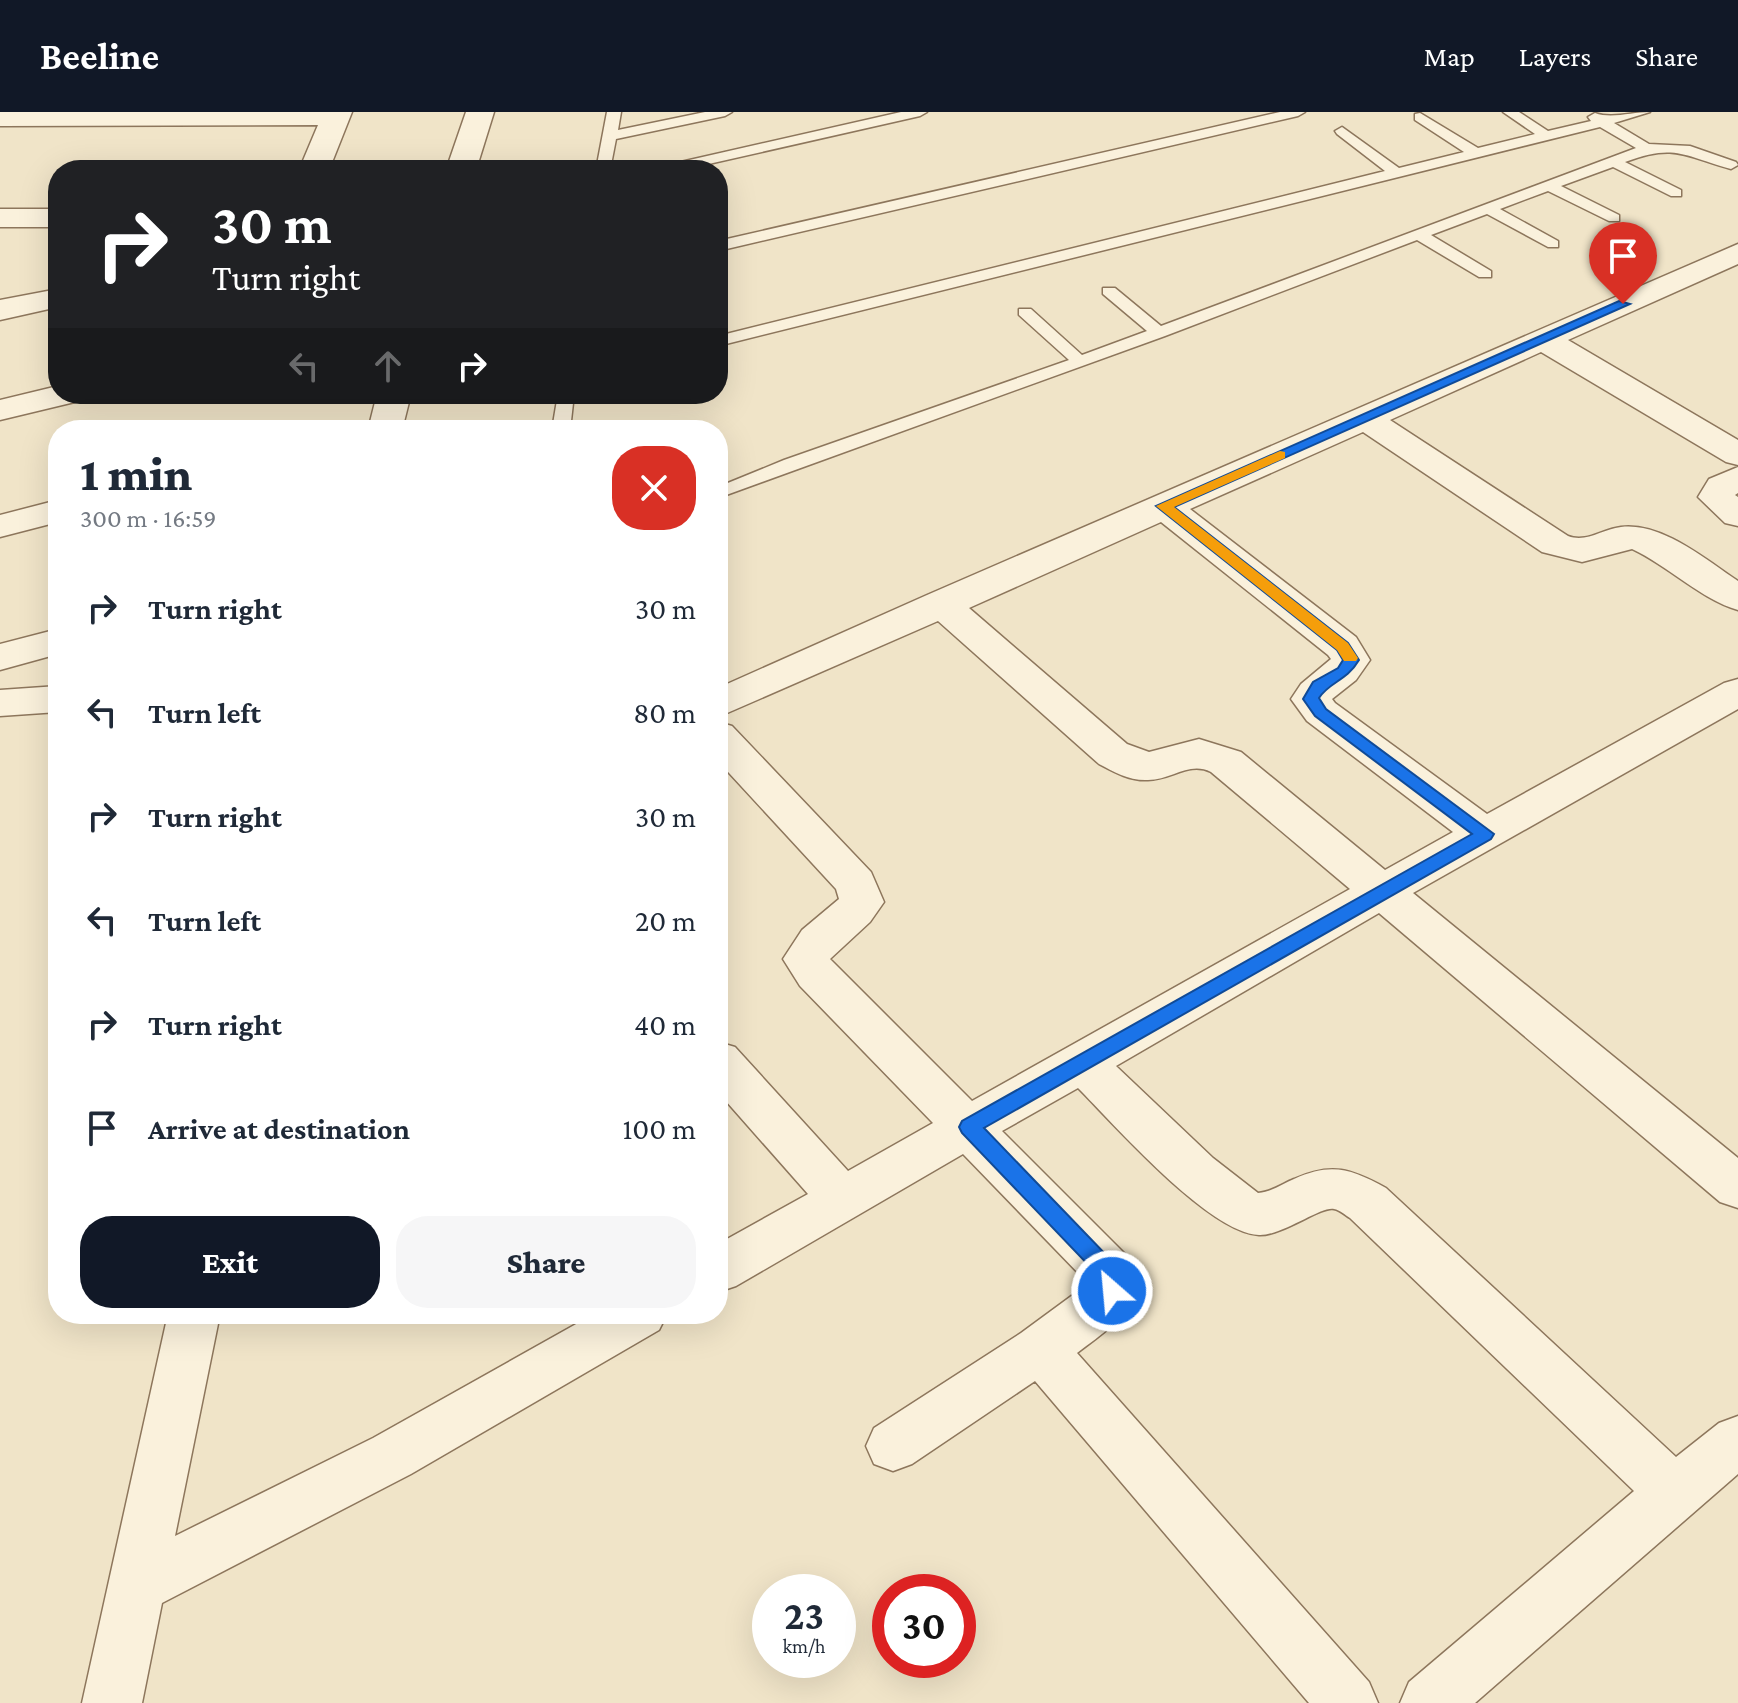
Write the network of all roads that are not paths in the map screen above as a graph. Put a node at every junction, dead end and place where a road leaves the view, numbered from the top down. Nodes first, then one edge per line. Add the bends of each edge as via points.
1 (480, 112) edge
2 (614, 112) edge
3 (725, 112) edge
4 (841, 112) edge
5 (920, 112) edge
6 (1298, 112) edge
7 (1510, 112) edge
8 (1585, 112) edge
9 (1643, 112) edge
10 (337, 114) edge
11 (1420, 117) dead end
12 (0, 118) edge
13 (1602, 122) junction
14 (855, 127) junction
15 (1342, 131) dead end
16 (1545, 135) junction
17 (610, 136) junction
18 (1647, 149) junction
19 (1476, 153) junction
20 (318, 160) edge
21 (464, 160) edge
22 (605, 160) edge
23 (708, 160) edge
24 (1614, 162) junction
25 (1731, 165) dead end
26 (1396, 173) junction
27 (1548, 186) junction
28 (1676, 193) dead end
29 (1488, 209) junction
30 (0, 218) edge
31 (48, 218) edge
32 (1614, 218) dead end
33 (1419, 235) junction
34 (728, 244) edge
35 (1553, 244) dead end
36 (1738, 253) edge
37 (1705, 268) junction
38 (1485, 274) dead end
39 (1738, 285) edge
40 (1109, 291) dead end
41 (48, 300) edge
42 (0, 310) edge
43 (1025, 312) dead end
44 (1159, 333) junction
45 (728, 339) edge
46 (1542, 339) junction
47 (1080, 362) junction
48 (48, 399) edge
49 (0, 410) edge
50 (1365, 418) junction
51 (1738, 455) edge
52 (790, 464) junction
53 (728, 474) edge
54 (1738, 478) edge
55 (728, 489) edge
56 (1164, 506) junction
57 (48, 514) edge
58 (1738, 515) edge
59 (0, 526) edge
60 (1738, 598) edge
61 (940, 603) junction
62 (48, 644) edge
63 (0, 657) edge
64 (1738, 692) edge
65 (728, 699) edge
66 (48, 700) edge
67 (0, 703) edge
68 (728, 747) edge
69 (1485, 834) junction
70 (1382, 891) junction
71 (1082, 1062) junction
72 (728, 1071) edge
73 (969, 1127) junction
74 (1738, 1187) edge
75 (843, 1199) junction
76 (728, 1264) edge
77 (192, 1324) edge
78 (623, 1324) edge
79 (1040, 1349) junction
80 (1738, 1441) edge
81 (893, 1446) dead end
82 (1674, 1492) junction
83 (138, 1585) junction
84 (112, 1703) edge
85 (1348, 1703) edge
86 (1430, 1703) edge

1 - 21 street
2 - 17 lane
3 - 17 lane
4 - 14 lane
5 - 14 lane
6 - 34 lane
7 - 16 lane
8 - 13 lane
9 - 13 lane
10 - 12 street
10 - 20 street
11 - 19 lane
13 - 16 lane
13 - 18 lane
14 - 23 lane
15 - 26 lane
16 - 19 lane
17 - 22 lane
18 - 24 lane
18 - 25 lane via 1685,147
19 - 26 lane
24 - 27 lane
24 - 28 lane
26 - 45 lane
27 - 29 lane
27 - 32 lane
29 - 33 lane
29 - 35 lane
30 - 31 street
33 - 38 lane
33 - 44 lane
36 - 37 street
37 - 39 street
37 - 46 street
40 - 44 lane
41 - 42 street
43 - 47 lane
44 - 47 lane
46 - 50 street
46 - 51 street
47 - 52 lane
48 - 49 street
50 - 56 street
50 - 60 street via 1555,544 1574,552 1634,538
52 - 53 lane
52 - 55 lane
54 - 58 street via 1716,497
56 - 61 street
56 - 69 street via 1342,646 1351,660 1344,672 1319,686 1311,699 1321,712
57 - 59 street
61 - 65 street
61 - 70 street via 1113,754 1137,766 1210,752
62 - 63 street
64 - 69 street
66 - 67 street
68 - 73 street via 856,883 862,902 848,920 815,941 806,959
69 - 70 street
70 - 71 street
70 - 74 street
71 - 73 street
71 - 82 street via 1223,1197 1253,1214 1285,1210 1315,1190 1342,1189 1368,1203
72 - 75 street
73 - 75 street
73 - 79 street via 1106,1268 1112,1291 1097,1309
75 - 76 street
77 - 83 street
78 - 83 street via 392,1456
79 - 81 street
79 - 85 street
80 - 82 street
82 - 86 street
83 - 84 street

